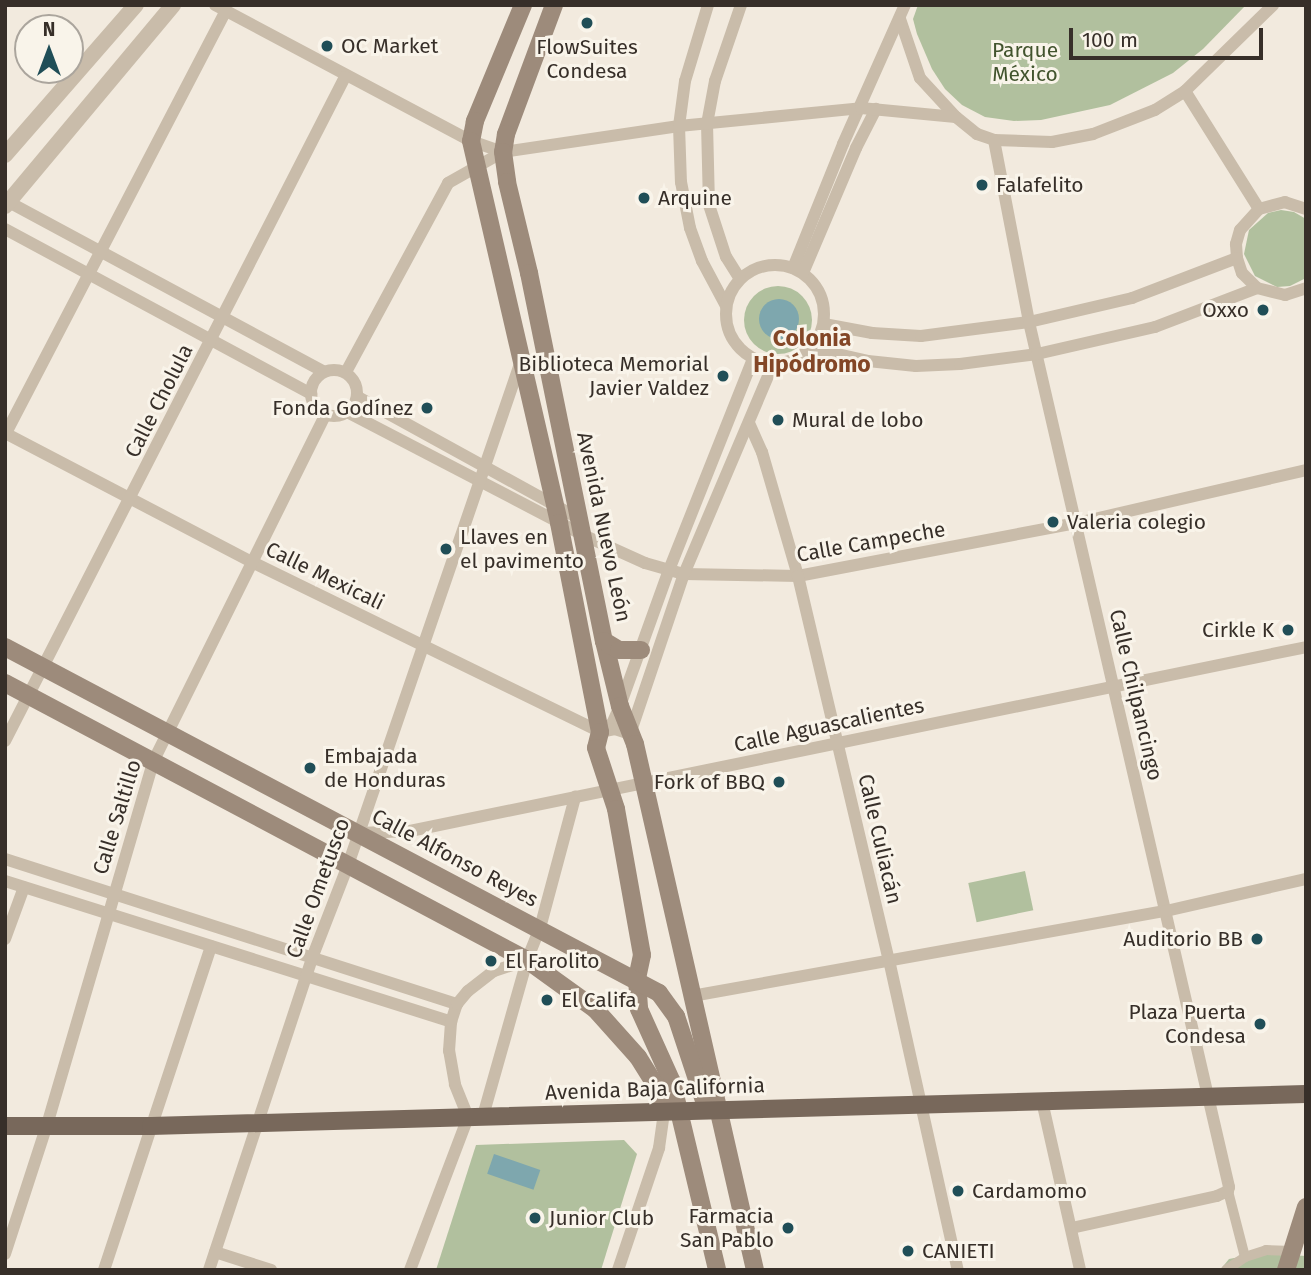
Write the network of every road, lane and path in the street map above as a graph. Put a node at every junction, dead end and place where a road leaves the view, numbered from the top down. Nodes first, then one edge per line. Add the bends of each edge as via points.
1 (136, 5) edge
2 (173, 5) edge
3 (523, 5) edge
4 (554, 5) edge
5 (708, 5) edge
6 (741, 5) edge
7 (905, 5) edge
8 (1273, 5) edge
9 (220, 8) edge
10 (900, 19) junction
11 (345, 77) junction
12 (1185, 91) junction
13 (861, 108) junction
14 (876, 109) junction
15 (956, 117) junction
16 (707, 124) junction
17 (679, 126) junction
18 (994, 140) junction
19 (471, 141) junction
20 (849, 146) junction
21 (503, 152) junction
22 (5, 155) edge
23 (476, 167) junction
24 (6, 203) edge
25 (1259, 209) junction
26 (1306, 209) edge
27 (5, 229) edge
28 (101, 251) junction
29 (1237, 258) junction
30 (798, 270) junction
31 (89, 274) junction
32 (740, 279) junction
33 (1257, 288) junction
34 (1306, 288) edge
35 (726, 306) junction
36 (223, 317) junction
37 (1029, 322) junction
38 (824, 324) junction
39 (211, 340) junction
40 (811, 348) junction
41 (1037, 354) junction
42 (754, 359) junction
43 (521, 361) junction
44 (773, 364) junction
45 (324, 372) junction
46 (346, 372) junction
47 (311, 394) junction
48 (358, 397) junction
49 (347, 412) junction
50 (326, 415) junction
51 (749, 423) junction
52 (5, 434) edge
53 (485, 467) junction
54 (1306, 470) edge
55 (480, 481) junction
56 (131, 498) junction
57 (555, 505) junction
58 (559, 523) junction
59 (1077, 523) junction
60 (582, 527) junction
61 (253, 562) junction
62 (669, 570) junction
63 (684, 574) junction
64 (798, 576) junction
65 (604, 641) junction
66 (423, 646) junction
67 (5, 647) edge
68 (1306, 647) edge
69 (641, 650) junction
70 (44, 668) junction
71 (5, 683) edge
72 (1114, 686) junction
73 (29, 696) junction
74 (620, 706) junction
75 (600, 732) junction
76 (167, 733) junction
77 (630, 734) junction
78 (5, 741) edge
79 (838, 743) junction
80 (153, 762) junction
81 (644, 783) junction
82 (608, 790) junction
83 (575, 797) junction
84 (359, 833) junction
85 (5, 859) edge
86 (348, 865) junction
87 (1306, 880) edge
88 (5, 881) edge
89 (24, 887) junction
90 (114, 894) junction
91 (1166, 911) junction
92 (108, 913) junction
93 (540, 928) junction
94 (5, 939) edge
95 (211, 946) junction
96 (312, 958) junction
97 (527, 960) junction
98 (889, 960) junction
99 (306, 976) junction
100 (637, 979) junction
101 (692, 996) junction
102 (457, 1004) junction
103 (451, 1022) junction
104 (1306, 1094) edge
105 (1206, 1097) junction
106 (1042, 1101) junction
107 (922, 1104) junction
108 (712, 1110) junction
109 (672, 1111) junction
110 (475, 1117) junction
111 (259, 1123) junction
112 (47, 1125) junction
113 (5, 1126) edge
114 (151, 1126) junction
115 (1228, 1191) junction
116 (1306, 1208) edge
117 (1071, 1228) junction
118 (1292, 1251) junction
119 (215, 1252) junction
120 (5, 1254) edge
121 (1245, 1257) junction
122 (104, 1270) edge
123 (209, 1270) edge
124 (271, 1270) edge
125 (410, 1270) edge
126 (618, 1270) edge
127 (717, 1270) edge
128 (755, 1270) edge
129 (958, 1270) edge
130 (1080, 1270) edge
131 (1226, 1270) edge
132 (1286, 1270) edge

1 - 22 street
2 - 24 street
3 - 19 main road, Avenida Nuevo León
4 - 21 main road, Avenida Nuevo León
5 - 17 street via 685,81
6 - 16 street via 715,81
7 - 10 street
8 - 12 street
9 - 11 street
9 - 28 street
10 - 13 street
10 - 15 street via 920,78
11 - 19 street
11 - 36 street, Calle Cholula
12 - 18 street via 1155,110 1093,134 1052,142
12 - 25 street
13 - 14 street
13 - 16 street
13 - 20 street
14 - 15 street
14 - 20 street
15 - 18 street via 976,134
16 - 17 street
16 - 32 street via 709,205 726,257
17 - 21 street
17 - 35 street via 681,182 690,228
18 - 37 street, Calle Chilpancingo
19 - 21 street
19 - 23 main road, Avenida Nuevo León
20 - 30 street
21 - 23 street
21 - 60 main road, Avenida Nuevo León
23 - 43 main road, Avenida Nuevo León
23 - 46 street via 449,183
24 - 28 street
25 - 26 street via 1284,202
25 - 29 street via 1240,230
27 - 31 street
28 - 31 street
28 - 36 street
29 - 33 street via 1242,273
29 - 37 street via 1132,298
30 - 32 street via 764,266
30 - 38 street via 821,295
31 - 39 street
31 - 52 street
32 - 35 street
33 - 34 street via 1285,295
33 - 41 street via 1155,327
35 - 42 street via 731,337
36 - 39 street, Calle Cholula
36 - 45 street
37 - 38 street via 921,336
37 - 41 street, Calle Chilpancingo
38 - 40 street
39 - 47 street
39 - 56 street, Calle Cholula
40 - 41 street via 868,362 916,366
40 - 44 street via 793,360
41 - 59 street, Calle Chilpancingo
42 - 44 street
42 - 62 street
43 - 53 street, Calle Ometusco
43 - 57 main road, Avenida Nuevo León
44 - 51 street
45 - 46 street
45 - 47 street via 314,381
46 - 48 street via 356,383
47 - 50 street via 315,407
48 - 49 street
48 - 53 street, Calle Campeche
49 - 50 street
49 - 55 street, Calle Campeche
50 - 61 street, Calle Saltillo
51 - 63 street
51 - 64 street, Calle Culiacán via 762,452
52 - 56 street, Calle Mexicali
53 - 55 street, Calle Ometusco
53 - 57 street, Calle Campeche
54 - 59 street, Calle Campeche
55 - 58 street, Calle Campeche
55 - 66 street, Calle Ometusco
56 - 61 street, Calle Mexicali
56 - 70 street, Calle Cholula
57 - 58 main road, Avenida Nuevo León
57 - 60 street, Calle Campeche
58 - 60 street, Calle Campeche
58 - 75 main road, Avenida Nuevo León
59 - 64 street, Calle Campeche
59 - 72 street, Calle Chilpancingo
60 - 62 street, Calle Campeche via 645,563
60 - 65 main road, Avenida Nuevo León
61 - 66 street, Calle Mexicali
61 - 76 street, Calle Saltillo
62 - 63 street, Calle Campeche
62 - 69 street
63 - 64 street, Calle Campeche
63 - 77 street
64 - 79 street, Calle Culiacán
65 - 69 main road via 619,650
65 - 74 main road, Avenida Nuevo León
66 - 75 street, Calle Mexicali
66 - 84 street, Calle Ometusco
67 - 70 main road, Calle Alfonso Reyes
68 - 72 street, Calle Aguascalientes
69 - 74 street
70 - 73 street, Calle Cholula
70 - 76 main road, Calle Alfonso Reyes
71 - 73 main road
72 - 79 street, Calle Aguascalientes
72 - 91 street, Calle Chilpancingo
73 - 78 street, Calle Cholula
73 - 80 main road
74 - 75 street via 612,724
74 - 77 main road, Avenida Nuevo León
75 - 77 street via 615,729
75 - 82 main road, Avenida Nuevo León via 596,748
76 - 80 street, Calle Saltillo
76 - 84 main road, Calle Alfonso Reyes
77 - 81 main road, Avenida Nuevo León
79 - 81 street, Calle Aguascalientes
79 - 98 street, Calle Culiacán
80 - 86 main road
80 - 90 street, Calle Saltillo
81 - 82 street, Calle Aguascalientes
81 - 101 main road, Avenida Nuevo León
82 - 83 street, Calle Aguascalientes
82 - 100 main road, Avenida Nuevo León via 616,809 642,955
83 - 84 street, Calle Aguascalientes via 410,831
83 - 93 street
84 - 86 street, Calle Ometusco
84 - 93 main road, Calle Alfonso Reyes
85 - 90 street
86 - 96 street, Calle Ometusco
86 - 97 main road
87 - 91 street
88 - 89 street
89 - 92 street
89 - 94 street
90 - 92 street, Calle Saltillo
90 - 96 street
91 - 98 street
91 - 105 street, Calle Chilpancingo
92 - 95 street
92 - 112 street, Calle Saltillo
93 - 97 street
93 - 100 main road, Calle Alfonso Reyes
95 - 99 street
95 - 114 street
96 - 99 street, Calle Ometusco
96 - 102 street
97 - 102 street via 494,971
97 - 109 main road via 604,1018 638,1057
97 - 110 street
98 - 101 street
98 - 107 street, Calle Culiacán
99 - 103 street
99 - 111 street, Calle Ometusco
100 - 108 main road, Calle Alfonso Reyes via 659,993 676,1016
100 - 109 main road, Avenida Nuevo León via 639,1009 672,1082
101 - 108 main road, Avenida Nuevo León
102 - 103 street
103 - 110 street via 451,1069
104 - 105 main road, Avenida Baja California
105 - 106 main road, Avenida Baja California
105 - 115 street, Calle Chilpancingo
106 - 107 main road, Avenida Baja California
106 - 117 street
107 - 108 main road, Avenida Baja California
107 - 129 street, Calle Culiacán
108 - 109 main road, Avenida Baja California
108 - 128 main road, Avenida Nuevo León
109 - 110 main road, Avenida Baja California
109 - 126 street
109 - 127 main road, Avenida Nuevo León
110 - 111 main road, Avenida Baja California
110 - 125 street
111 - 114 main road, Avenida Baja California
111 - 119 street, Calle Ometusco
112 - 113 main road, Avenida Baja California
112 - 114 main road, Avenida Baja California
112 - 120 street, Calle Saltillo
114 - 122 street
115 - 117 street
115 - 121 street, Calle Chilpancingo
116 - 118 main road
117 - 130 street
118 - 121 street via 1266,1250
118 - 132 main road
119 - 123 street, Calle Ometusco
119 - 124 street
121 - 131 street

